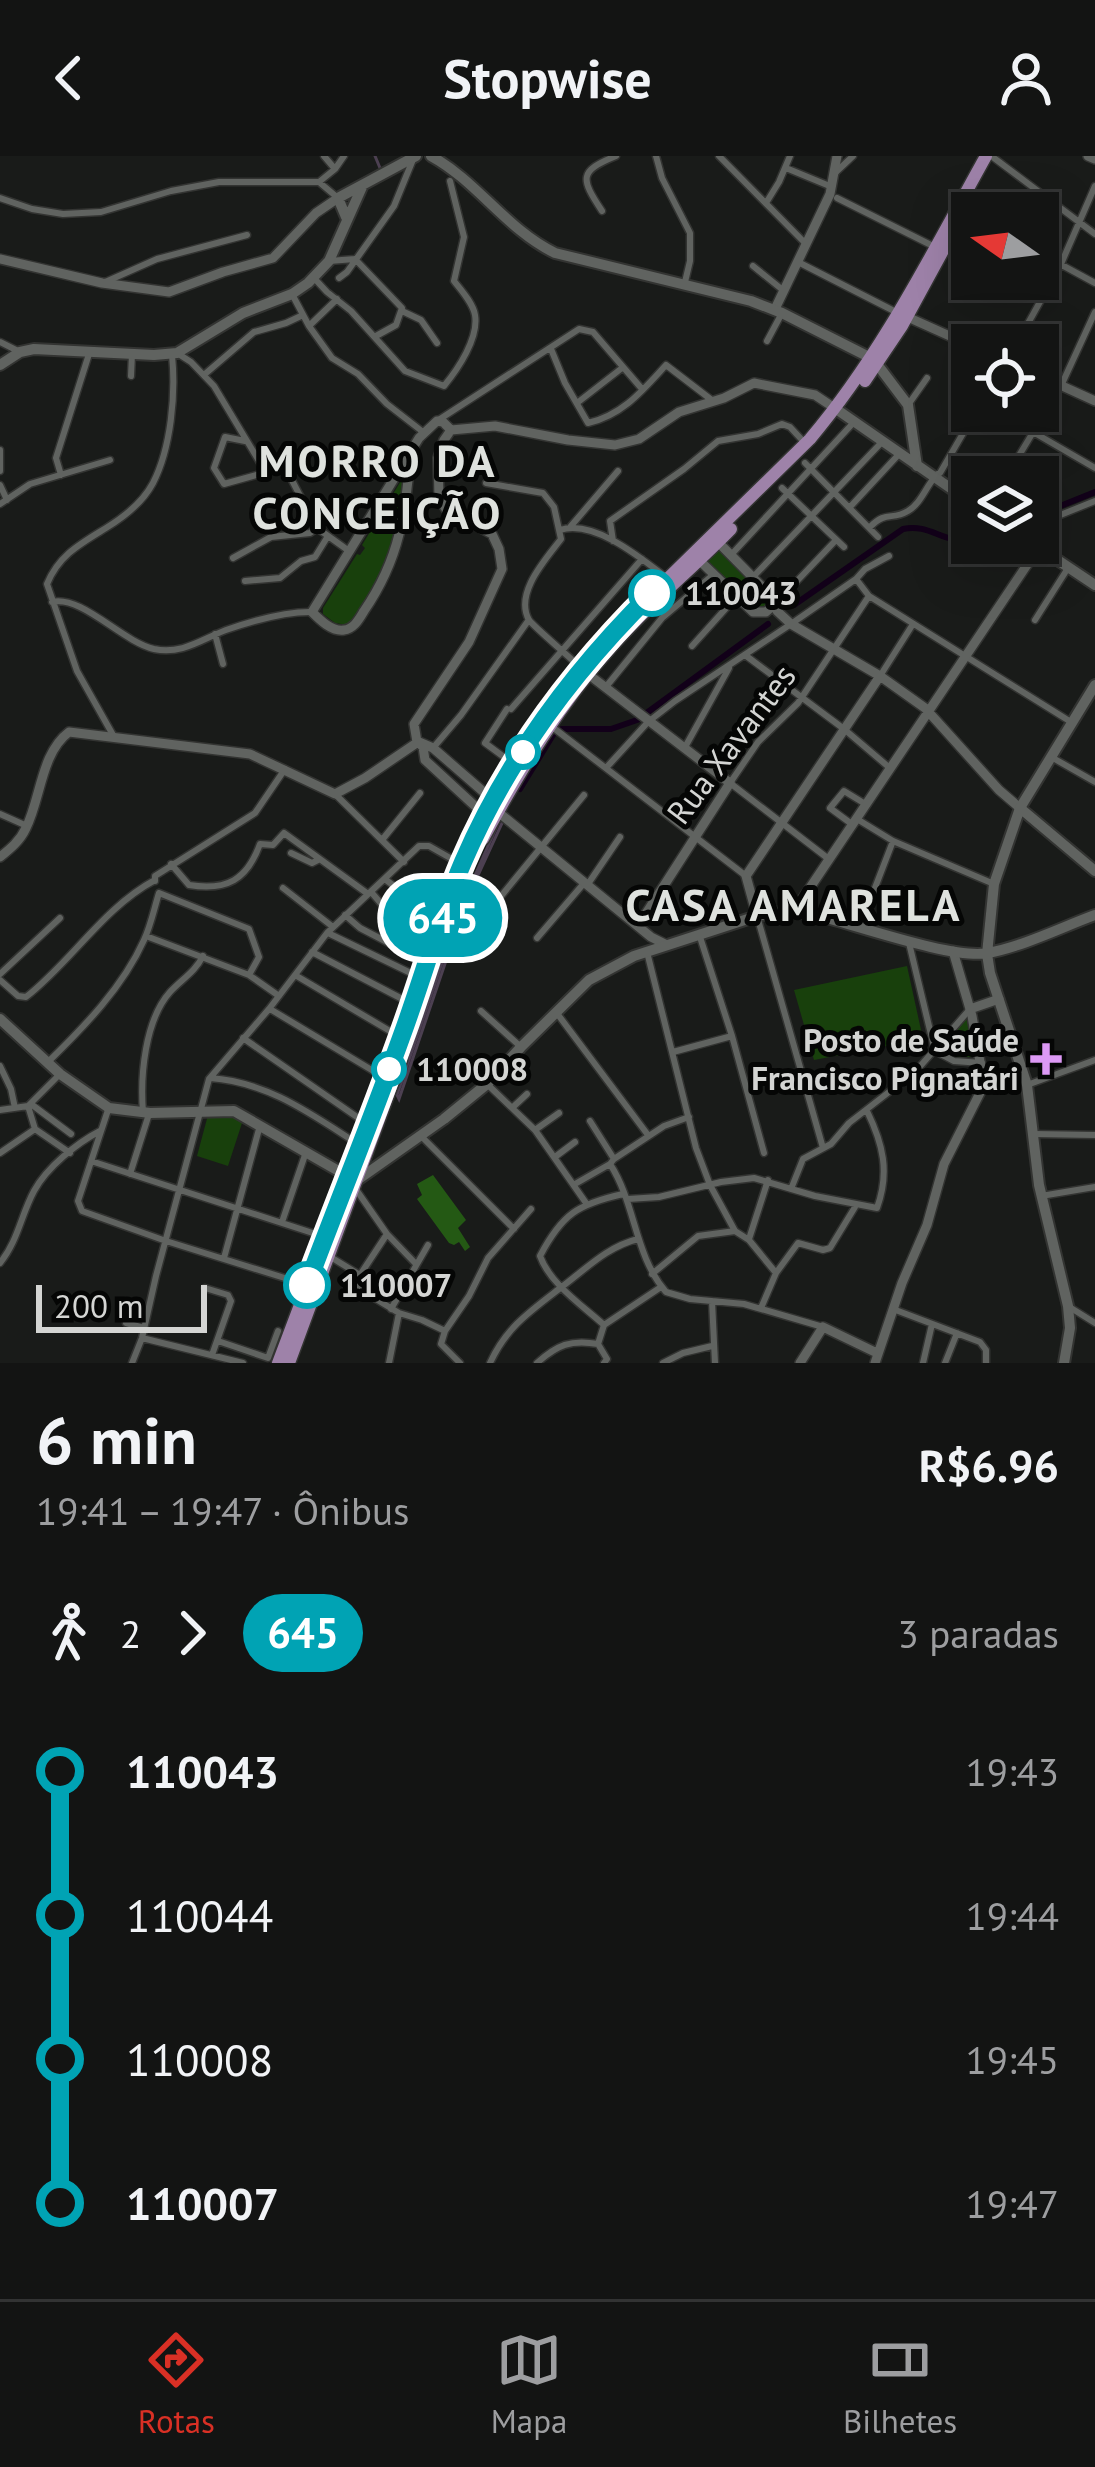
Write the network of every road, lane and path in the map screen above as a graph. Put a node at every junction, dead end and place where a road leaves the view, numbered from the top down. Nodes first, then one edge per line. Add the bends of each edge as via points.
1 (324, 156) edge
2 (344, 156) edge
3 (616, 156) edge
4 (656, 156) edge
5 (719, 156) edge
6 (790, 156) edge
7 (853, 156) edge
8 (414, 157) edge
9 (439, 157) edge
10 (987, 157) edge
11 (834, 161) edge
12 (786, 168) junction
13 (335, 169) junction
14 (450, 181) dead end
15 (319, 182) junction
16 (1095, 186) edge
17 (362, 187) junction
18 (975, 192) edge
19 (835, 193) junction
20 (0, 198) edge
21 (338, 198) junction
22 (766, 203) junction
23 (602, 211) dead end
24 (346, 220) junction
25 (1080, 222) junction
26 (1095, 234) edge
27 (247, 236) dead end
28 (951, 240) edge
29 (805, 244) junction
30 (934, 247) junction
31 (0, 259) edge
32 (355, 259) junction
33 (329, 261) junction
34 (798, 262) junction
35 (1061, 264) junction
36 (753, 266) dead end
37 (314, 278) junction
38 (339, 278) dead end
39 (103, 283) junction
40 (1095, 283) edge
41 (685, 284) junction
42 (784, 291) junction
43 (292, 294) junction
44 (338, 299) junction
45 (402, 311) junction
46 (778, 311) junction
47 (1095, 312) edge
48 (303, 315) junction
49 (903, 315) junction
50 (1028, 324) edge
51 (309, 326) junction
52 (375, 337) junction
53 (951, 337) edge
54 (767, 340) dead end
55 (0, 342) edge
56 (436, 343) dead end
57 (550, 348) junction
58 (90, 351) junction
59 (20, 352) junction
60 (132, 354) junction
61 (175, 354) junction
62 (874, 361) junction
63 (0, 365) edge
64 (622, 368) junction
65 (205, 375) junction
66 (131, 376) dead end
67 (926, 378) dead end
68 (1061, 386) junction
69 (642, 389) junction
70 (1059, 389) edge
71 (1095, 400) edge
72 (713, 401) junction
73 (577, 403) junction
74 (908, 405) junction
75 (845, 414) junction
76 (437, 421) junction
77 (451, 430) junction
78 (423, 432) junction
79 (963, 432) edge
80 (1034, 432) joint
81 (245, 441) junction
82 (883, 441) junction
83 (805, 444) junction
84 (0, 449) edge
85 (411, 450) junction
86 (901, 453) junction
87 (1019, 456) edge
88 (110, 460) dead end
89 (808, 466) junction
90 (917, 466) junction
91 (1095, 468) edge
92 (0, 471) edge
93 (265, 471) junction
94 (618, 471) dead end
95 (61, 475) junction
96 (936, 477) junction
97 (486, 483) dead end
98 (0, 485) edge
99 (951, 488) edge
100 (785, 490) junction
101 (835, 492) junction
102 (1095, 501) edge
103 (3, 502) edge
104 (850, 507) junction
105 (1059, 516) edge
106 (812, 517) junction
107 (610, 521) junction
108 (571, 526) junction
109 (317, 528) junction
110 (869, 528) junction
111 (594, 533) junction
112 (560, 534) junction
113 (328, 536) junction
114 (878, 537) dead end
115 (836, 539) junction
116 (613, 541) junction
117 (718, 542) junction
118 (844, 547) dead end
119 (349, 551) junction
120 (730, 555) junction
121 (889, 556) dead end
122 (233, 558) dead end
123 (642, 559) junction
124 (699, 560) junction
125 (1059, 562) edge
126 (1023, 564) edge
127 (1068, 568) junction
128 (714, 574) junction
129 (754, 576) junction
130 (667, 578) junction
131 (856, 579) junction
132 (245, 581) dead end
133 (1095, 586) edge
134 (737, 596) junction
135 (869, 596) junction
136 (52, 602) junction
137 (312, 612) junction
138 (782, 614) junction
139 (529, 620) junction
140 (1035, 620) dead end
141 (913, 624) junction
142 (215, 634) junction
143 (692, 646) dead end
144 (562, 649) junction
145 (835, 649) junction
146 (745, 655) junction
147 (966, 656) junction
148 (223, 664) dead end
149 (731, 665) junction
150 (584, 671) junction
151 (880, 676) junction
152 (1095, 685) edge
153 (605, 688) junction
154 (802, 697) junction
155 (929, 711) junction
156 (644, 719) junction
157 (1071, 722) junction
158 (551, 726) junction
159 (844, 729) junction
160 (114, 737) junction
161 (417, 742) junction
162 (433, 748) junction
163 (684, 749) junction
164 (1050, 756) junction
165 (424, 759) junction
166 (515, 765) junction
167 (606, 768) junction
168 (285, 769) junction
169 (891, 769) junction
170 (1095, 782) edge
171 (730, 784) junction
172 (420, 793) dead end
173 (335, 794) junction
174 (584, 795) dead end
175 (867, 805) junction
176 (1020, 808) junction
177 (493, 812) junction
178 (0, 814) edge
179 (855, 822) junction
180 (781, 823) junction
181 (27, 826) junction
182 (620, 837) dead end
183 (694, 837) junction
184 (382, 840) junction
185 (893, 841) junction
186 (542, 847) junction
187 (290, 853) dead end
188 (0, 857) edge
189 (318, 860) junction
190 (830, 860) junction
191 (404, 862) junction
192 (171, 863) junction
193 (462, 865) junction
194 (1095, 871) edge
195 (746, 876) junction
196 (155, 878) junction
197 (386, 880) junction
198 (586, 883) junction
199 (994, 884) junction
200 (283, 888) dead end
201 (159, 893) junction
202 (369, 893) junction
203 (472, 898) dead end
204 (868, 906) dead end
205 (446, 908) junction
206 (795, 910) junction
207 (1095, 915) edge
208 (345, 916) junction
209 (757, 916) junction
210 (59, 919) dead end
211 (643, 929) junction
212 (330, 930) junction
213 (700, 934) junction
214 (146, 936) junction
215 (436, 938) junction
216 (537, 938) dead end
217 (908, 940) junction
218 (667, 945) junction
219 (953, 951) junction
220 (312, 952) junction
221 (646, 952) junction
222 (987, 953) junction
223 (203, 956) junction
224 (428, 963) junction
225 (249, 975) junction
226 (295, 975) junction
227 (0, 977) edge
228 (422, 979) junction
229 (279, 996) junction
230 (999, 999) junction
231 (413, 1005) junction
232 (269, 1009) junction
233 (970, 1009) junction
234 (481, 1011) dead end
235 (556, 1012) junction
236 (0, 1019) edge
237 (732, 1036) junction
238 (243, 1038) junction
239 (401, 1038) junction
240 (521, 1047) junction
241 (935, 1051) junction
242 (673, 1052) junction
243 (1095, 1060) edge
244 (47, 1063) junction
245 (982, 1063) junction
246 (0, 1066) edge
247 (60, 1074) junction
248 (210, 1078) junction
249 (385, 1078) junction
250 (487, 1084) junction
251 (1027, 1085) junction
252 (527, 1094) dead end
253 (30, 1105) junction
254 (15, 1108) junction
255 (109, 1108) junction
256 (512, 1108) junction
257 (0, 1110) edge
258 (202, 1110) junction
259 (867, 1111) junction
260 (146, 1112) junction
261 (559, 1114) dead end
262 (689, 1117) junction
263 (590, 1121) dead end
264 (367, 1124) junction
265 (260, 1125) junction
266 (34, 1129) junction
267 (101, 1130) junction
268 (535, 1130) junction
269 (71, 1134) dead end
270 (1034, 1134) junction
271 (648, 1135) junction
272 (1095, 1135) edge
273 (421, 1136) junction
274 (575, 1142) dead end
275 (823, 1148) junction
276 (306, 1152) junction
277 (362, 1152) junction
278 (0, 1153) edge
279 (70, 1154) junction
280 (764, 1154) dead end
281 (555, 1157) junction
282 (91, 1161) junction
283 (612, 1161) junction
284 (381, 1165) junction
285 (130, 1174) junction
286 (768, 1180) junction
287 (352, 1182) junction
288 (575, 1184) junction
289 (710, 1185) junction
290 (1095, 1187) edge
291 (791, 1189) junction
292 (180, 1190) junction
293 (1041, 1196) junction
294 (626, 1197) junction
295 (586, 1203) junction
296 (856, 1205) junction
297 (531, 1209) dead end
298 (237, 1210) junction
299 (281, 1223) junction
300 (514, 1228) junction
301 (735, 1232) junction
302 (387, 1234) junction
303 (325, 1237) junction
304 (638, 1239) junction
305 (749, 1240) junction
306 (166, 1241) junction
307 (0, 1244) edge
308 (428, 1245) dead end
309 (10, 1249) junction
310 (329, 1256) junction
311 (224, 1258) junction
312 (0, 1263) edge
313 (416, 1264) junction
314 (776, 1273) junction
315 (652, 1274) junction
316 (360, 1275) junction
317 (316, 1286) junction
318 (562, 1287) junction
319 (661, 1287) junction
320 (205, 1288) dead end
321 (712, 1300) junction
322 (1068, 1306) junction
323 (760, 1308) junction
324 (893, 1309) junction
325 (395, 1311) junction
326 (126, 1323) dead end
327 (1095, 1323) edge
328 (932, 1324) junction
329 (604, 1325) junction
330 (144, 1328) junction
331 (823, 1328) junction
332 (278, 1330) dead end
333 (445, 1331) junction
334 (957, 1333) junction
335 (142, 1338) junction
336 (218, 1341) junction
337 (598, 1344) junction
338 (712, 1346) junction
339 (212, 1355) junction
340 (294, 1356) edge
341 (876, 1358) edge
342 (608, 1362) edge
343 (133, 1363) edge
344 (243, 1363) edge
345 (278, 1363) edge
346 (389, 1363) edge
347 (460, 1363) edge
348 (490, 1363) edge
349 (537, 1363) edge
350 (663, 1363) edge
351 (716, 1363) edge
352 (800, 1363) edge
353 (923, 1363) edge
354 (945, 1363) edge
355 (986, 1363) edge
356 (1064, 1363) edge

1 - 13 street
2 - 13 street
3 - 23 street via 586,172
4 - 41 street via 690,233
5 - 22 street
6 - 12 street
7 - 11 street
8 - 9 main road
8 - 17 main road
8 - 32 street via 400,195
9 - 41 main road via 555,253
10 - 18 main road
10 - 25 street
10 - 30 main road
11 - 19 street
12 - 19 street
12 - 22 street
13 - 15 street
14 - 52 street via 464,236 454,279 475,314 459,365 444,386 405,370
15 - 20 street via 219,182 82,214
15 - 21 street
16 - 25 street
17 - 21 main road
17 - 24 main road
19 - 29 street
19 - 30 street
21 - 24 main road
21 - 39 street via 263,262 169,292
22 - 29 street
24 - 33 main road
25 - 26 street
25 - 35 street
27 - 39 street
28 - 49 main road
29 - 34 street
30 - 49 main road
31 - 39 street
32 - 33 street
32 - 38 street
32 - 45 street
33 - 37 main road
34 - 42 street
34 - 49 street
35 - 40 street
35 - 50 street
36 - 42 street
37 - 43 main road
37 - 44 street
41 - 46 main road
42 - 46 street
43 - 48 street
43 - 61 main road
44 - 51 street
44 - 52 street
45 - 52 street
45 - 56 street via 422,320
46 - 54 street
46 - 62 main road
47 - 68 street
48 - 51 street
48 - 65 street via 254,332
49 - 53 street
49 - 62 main road
51 - 78 street via 332,358
55 - 59 street
57 - 64 street via 579,329 593,332
57 - 73 street
57 - 76 street
58 - 59 main road
58 - 60 main road
58 - 95 street via 56,458
59 - 63 main road
60 - 61 main road
60 - 66 street
61 - 65 street
61 - 136 street via 170,420 152,485 130,511 63,556 47,584
62 - 74 main road
62 - 75 main road
64 - 69 street
64 - 73 street
65 - 81 street
67 - 74 street
68 - 70 street
68 - 71 street
69 - 72 street via 666,364
69 - 73 street via 620,411 589,423
72 - 75 street via 754,383 815,395
72 - 77 street via 615,445 495,426
74 - 90 main road
75 - 82 main road
75 - 83 main road
75 - 89 street
75 - 117 main road
76 - 77 street
76 - 78 street
77 - 161 street via 439,458 439,498 492,534 502,569 469,641 415,724
78 - 85 street
79 - 96 street
80 - 87 street
80 - 91 street
81 - 93 street
81 - 93 street via 225,437 214,468 224,484
82 - 86 main road
82 - 101 street
83 - 107 street via 782,424 722,439
83 - 130 main road
84 - 92 street
85 - 119 street
85 - 137 street via 398,544 371,601 346,630
86 - 90 main road
86 - 104 street
88 - 95 street
89 - 100 street
89 - 101 street
90 - 96 main road
93 - 109 street via 285,466
94 - 108 street
95 - 103 street
96 - 99 main road
96 - 110 street via 910,510
97 - 112 street via 543,493
98 - 103 street
100 - 106 street
100 - 120 street
101 - 104 street
101 - 106 street
102 - 105 street
104 - 110 street
106 - 115 street
106 - 129 street
107 - 111 street
107 - 116 street
108 - 111 street
108 - 112 street
109 - 113 street
109 - 122 street via 271,537
110 - 114 street
111 - 116 street
112 - 139 street via 527,592
113 - 119 street
113 - 132 street via 317,555 280,578
115 - 118 street
115 - 138 street
116 - 123 street
117 - 120 street
117 - 124 main road
119 - 137 street
120 - 129 street
121 - 131 street
123 - 130 street
123 - 144 street
124 - 128 street
124 - 150 main road
125 - 127 main road
126 - 147 street
127 - 133 main road
127 - 140 street
128 - 134 street
128 - 153 street via 662,618
129 - 138 street
130 - 150 main road
131 - 135 street
131 - 138 street
134 - 138 street via 756,614
134 - 143 street
135 - 141 street
135 - 145 street, Rua Xavantes
136 - 142 street via 68,601 152,649 184,648
136 - 160 street via 77,671
137 - 142 street
138 - 145 street
138 - 146 street
139 - 144 street
139 - 162 street
141 - 147 street
141 - 151 street
142 - 148 street
144 - 150 street
144 - 166 street via 485,742
145 - 151 street
145 - 154 street, Rua Xavantes
146 - 149 street
146 - 154 street
147 - 155 street
147 - 157 street
149 - 156 street
149 - 163 street
150 - 153 street
150 - 158 main road
150 - 166 main road
151 - 155 street
151 - 159 street
152 - 157 main road
153 - 156 street
154 - 159 street
154 - 171 street, Rua Xavantes
155 - 169 street
155 - 176 street
156 - 163 street
156 - 167 street
157 - 164 main road
158 - 167 street
158 - 177 main road
159 - 169 street
159 - 180 street
160 - 168 street via 250,754
160 - 181 street via 65,734
161 - 162 street
161 - 165 street
161 - 173 street
162 - 165 street
162 - 177 street
163 - 171 street
164 - 170 street
164 - 176 main road
165 - 177 street
166 - 177 main road
167 - 183 street
168 - 173 street
168 - 192 street via 255,813
169 - 175 street
171 - 180 street
171 - 183 street, Rua Xavantes
172 - 184 street
173 - 184 street
174 - 186 street
175 - 179 street
175 - 179 street via 844,791 830,808
176 - 194 main road
176 - 199 main road
177 - 186 street
177 - 193 main road
177 - 277 main road
178 - 181 street
179 - 185 street
179 - 190 street
180 - 190 street
180 - 195 street
181 - 188 street
182 - 198 street
183 - 195 street
183 - 211 street, Rua Xavantes
184 - 191 street
185 - 199 street
185 - 204 street
186 - 198 street
186 - 203 street via 494,904
187 - 189 street
189 - 192 street via 282,833 218,887 185,883
189 - 202 street
190 - 206 street
191 - 193 street via 424,845
191 - 197 street
192 - 196 street
193 - 205 main road
195 - 209 street
196 - 201 street
196 - 227 street via 29,995 18,996
197 - 202 street
197 - 205 street
198 - 211 street
198 - 216 street
199 - 222 main road
200 - 212 street
201 - 214 street
201 - 225 street via 249,929 259,953
202 - 208 street
202 - 215 street
205 - 215 main road
206 - 209 main road
206 - 217 main road
207 - 222 main road
208 - 212 street
208 - 224 street
209 - 213 main road
209 - 275 street
210 - 227 street
211 - 218 street
211 - 221 street
212 - 220 street
212 - 228 street
213 - 218 main road
213 - 237 street
214 - 223 street
214 - 244 street via 104,1001
215 - 224 main road
217 - 219 main road
217 - 241 street
218 - 221 main road
219 - 222 main road
219 - 233 street
220 - 226 street
220 - 231 street
221 - 235 main road via 589,980
221 - 242 street
222 - 230 main road
223 - 225 street
223 - 260 street via 158,1014 143,1060
224 - 228 main road
225 - 229 street
226 - 229 street
226 - 239 street
228 - 231 main road
229 - 232 street
230 - 233 street
230 - 251 main road
231 - 239 main road
232 - 238 street
232 - 249 street
233 - 241 street
233 - 245 street
234 - 240 street
235 - 240 main road
235 - 271 street
236 - 244 main road
237 - 242 street
237 - 280 street
238 - 248 street
238 - 264 street
239 - 249 main road
240 - 250 main road
241 - 245 street
241 - 259 street
242 - 262 street
243 - 251 street
244 - 247 main road
245 - 324 street via 984,1085 949,1152
246 - 254 street
247 - 253 street
247 - 255 main road
248 - 258 street
248 - 277 street via 283,1097
249 - 264 main road
250 - 256 street
250 - 273 main road via 440,1130
251 - 270 main road
252 - 256 street
253 - 254 street
253 - 266 street
253 - 269 street
254 - 257 street
255 - 260 main road
255 - 267 street
256 - 268 street
258 - 260 main road
258 - 265 main road via 234,1112
258 - 292 street
259 - 275 street
259 - 296 street via 885,1160 879,1205
260 - 285 street
261 - 268 street
262 - 271 street
262 - 289 street
263 - 283 street
264 - 277 main road
265 - 276 main road
265 - 298 street
266 - 278 street
266 - 279 street
267 - 279 street
267 - 282 street
268 - 281 street
270 - 272 street
270 - 293 main road
271 - 283 street
273 - 284 main road
273 - 300 street
274 - 281 street
275 - 291 street via 803,1159
276 - 287 main road
276 - 299 street
277 - 284 main road
277 - 287 main road
279 - 309 street via 37,1185
281 - 288 street
282 - 285 street
282 - 306 street via 77,1201 82,1211
283 - 288 street
283 - 294 street
284 - 287 main road
285 - 292 street
286 - 289 street
286 - 291 street
286 - 305 street
287 - 302 street
287 - 303 main road
287 - 310 main road
288 - 295 street
289 - 294 street
289 - 301 street
290 - 293 street
291 - 296 street
292 - 298 street
292 - 306 street
293 - 322 main road
294 - 295 street
294 - 304 street
295 - 318 street via 541,1252
296 - 314 street via 830,1248 798,1243
297 - 300 street
298 - 299 street
298 - 311 street
299 - 303 street
300 - 333 street
301 - 305 street
301 - 315 street via 698,1235
302 - 313 street
302 - 316 street
303 - 317 main road
304 - 315 street
304 - 318 street
305 - 314 street
306 - 311 street
306 - 330 street
307 - 309 street
308 - 313 street
309 - 312 street
310 - 316 street
310 - 317 main road
311 - 317 street
313 - 325 street
314 - 323 street
315 - 319 street
316 - 325 street via 358,1289
317 - 340 main road
317 - 345 main road
318 - 329 street
318 - 348 street via 512,1326
319 - 321 street via 675,1297
319 - 329 street
320 - 336 street via 231,1301
321 - 323 street
321 - 338 street
322 - 327 street
322 - 356 main road
323 - 331 street
324 - 328 street
324 - 341 street
325 - 333 street
325 - 346 street
326 - 330 street
328 - 334 street
328 - 353 street
329 - 337 street
330 - 335 street
331 - 341 street
331 - 352 street
332 - 336 street via 268,1358
333 - 347 street via 442,1346
334 - 354 street
334 - 355 street via 980,1342
335 - 339 street
335 - 343 street
336 - 339 street
337 - 342 street
337 - 349 street via 565,1343
338 - 350 street
338 - 351 street
339 - 344 street

